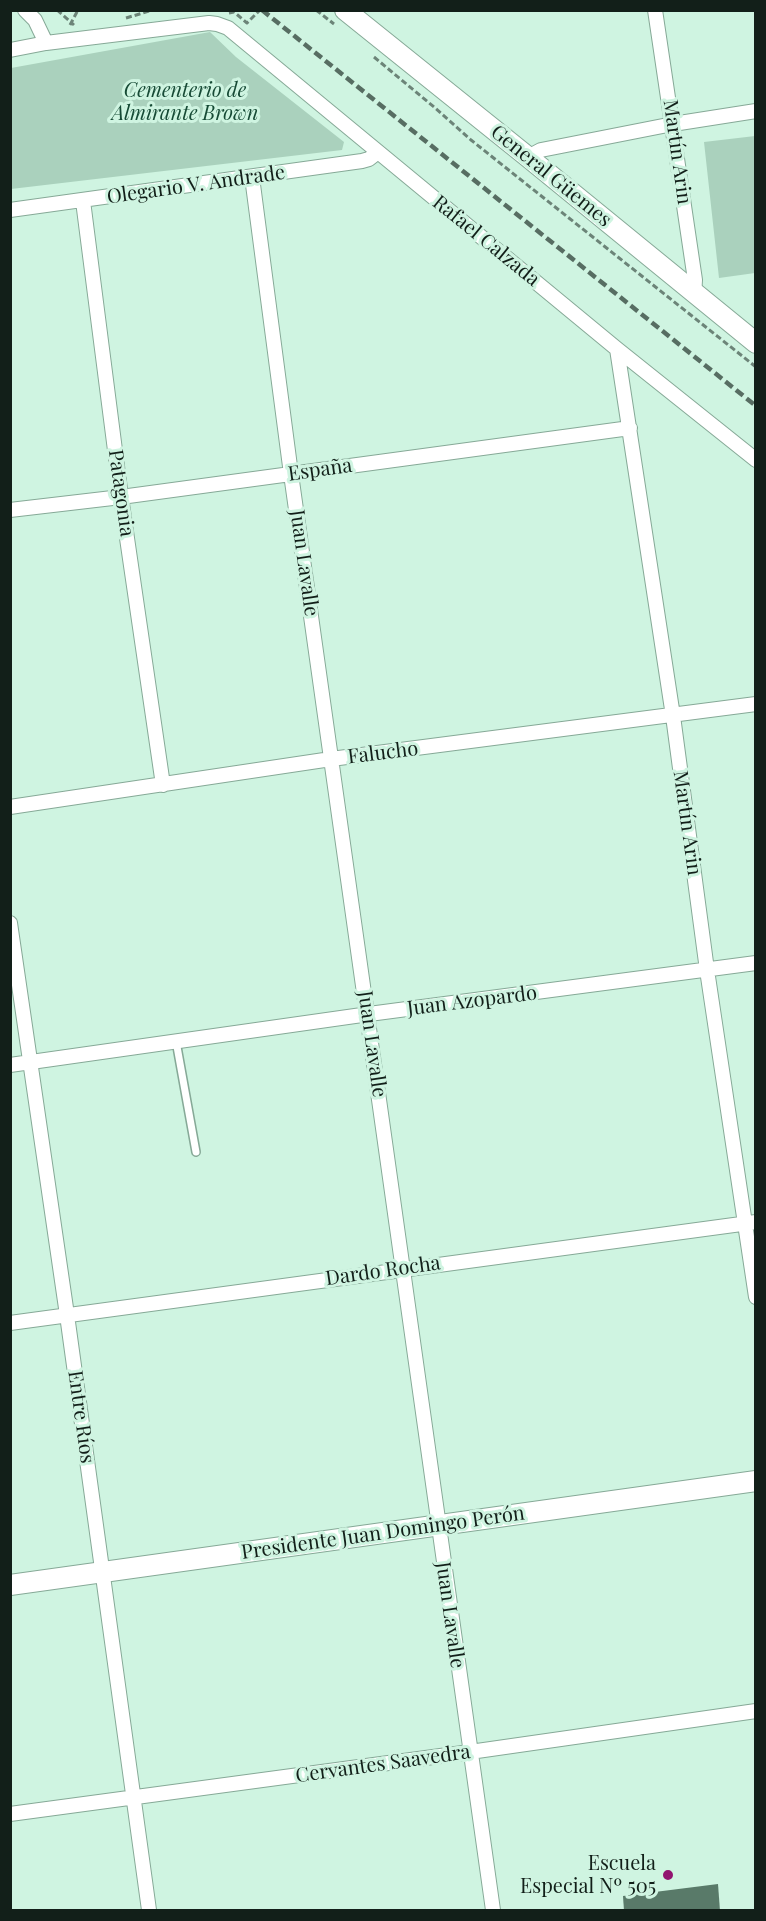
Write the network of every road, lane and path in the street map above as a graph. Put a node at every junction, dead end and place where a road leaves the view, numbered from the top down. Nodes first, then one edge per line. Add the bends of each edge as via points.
1 (25, 10) edge
2 (78, 10) edge
3 (316, 10) edge
4 (655, 10) edge
5 (342, 19) edge
6 (67, 29) dead end
7 (46, 43) junction
8 (10, 50) edge
9 (373, 56) dead end
10 (756, 111) edge
11 (673, 124) junction
12 (378, 152) junction
13 (528, 157) junction
14 (252, 177) junction
15 (83, 201) junction
16 (10, 210) edge
17 (694, 295) junction
18 (756, 343) edge
19 (617, 349) junction
20 (756, 367) edge
21 (630, 428) junction
22 (756, 460) edge
23 (291, 474) junction
24 (121, 497) junction
25 (10, 510) edge
26 (756, 704) edge
27 (673, 716) junction
28 (331, 759) junction
29 (163, 785) junction
30 (10, 807) edge
31 (10, 923) edge
32 (756, 963) edge
33 (706, 970) junction
34 (369, 1014) junction
35 (176, 1041) junction
36 (31, 1062) junction
37 (10, 1065) edge
38 (196, 1152) dead end
39 (751, 1223) edge
40 (403, 1268) junction
41 (756, 1297) edge
42 (67, 1315) junction
43 (10, 1323) edge
44 (756, 1481) edge
45 (438, 1526) junction
46 (102, 1572) junction
47 (10, 1585) edge
48 (756, 1711) edge
49 (470, 1752) junction
50 (133, 1797) junction
51 (10, 1814) edge
52 (149, 1911) edge
53 (493, 1911) edge

1 - 7 street via 35,20
2 - 6 path
3 - 5 path
4 - 11 street, Martín Arin
5 - 13 street, General Güemes
7 - 8 street
7 - 12 street, Rafael Calzada via 217,24 228,28
9 - 20 path via 471,140
10 - 11 street
11 - 13 street via 541,150
11 - 17 street, Martín Arin
12 - 14 street, Olegario V. Andrade via 362,161
12 - 19 street, Rafael Calzada
13 - 17 street, General Güemes
14 - 15 street, Olegario V. Andrade
14 - 23 street, Juan Lavalle
15 - 16 street, Olegario V. Andrade
15 - 24 street, Patagonia
17 - 18 street, General Güemes
19 - 21 street, Martín Arin
19 - 22 street, Rafael Calzada
21 - 23 street, España
21 - 27 street, Martín Arin
23 - 24 street, España
23 - 28 street, Juan Lavalle
24 - 25 street, España
24 - 29 street, Patagonia
26 - 27 street, Falucho
27 - 28 street, Falucho
27 - 33 street, Martín Arin
28 - 29 street, Falucho
28 - 34 street, Juan Lavalle
29 - 30 street, Falucho
31 - 36 street, Entre Ríos
32 - 33 street, Juan Azopardo
33 - 34 street, Juan Azopardo
33 - 39 street, Martín Arin
34 - 35 street, Juan Azopardo
34 - 40 street, Juan Lavalle
35 - 36 street, Juan Azopardo
35 - 38 lane
36 - 37 street, Juan Azopardo
36 - 42 street, Entre Ríos
39 - 40 street, Dardo Rocha
39 - 41 street, Martín Arin
40 - 42 street, Dardo Rocha
40 - 45 street, Juan Lavalle
42 - 43 street, Dardo Rocha
42 - 46 street, Entre Ríos
44 - 45 street, Presidente Juan Domingo Perón
45 - 46 street, Presidente Juan Domingo Perón
45 - 49 street, Juan Lavalle
46 - 47 street, Presidente Juan Domingo Perón
46 - 50 street, Entre Ríos
48 - 49 street, Cervantes Saavedra
49 - 50 street, Cervantes Saavedra
49 - 53 street, Juan Lavalle
50 - 51 street, Cervantes Saavedra
50 - 52 street, Entre Ríos

